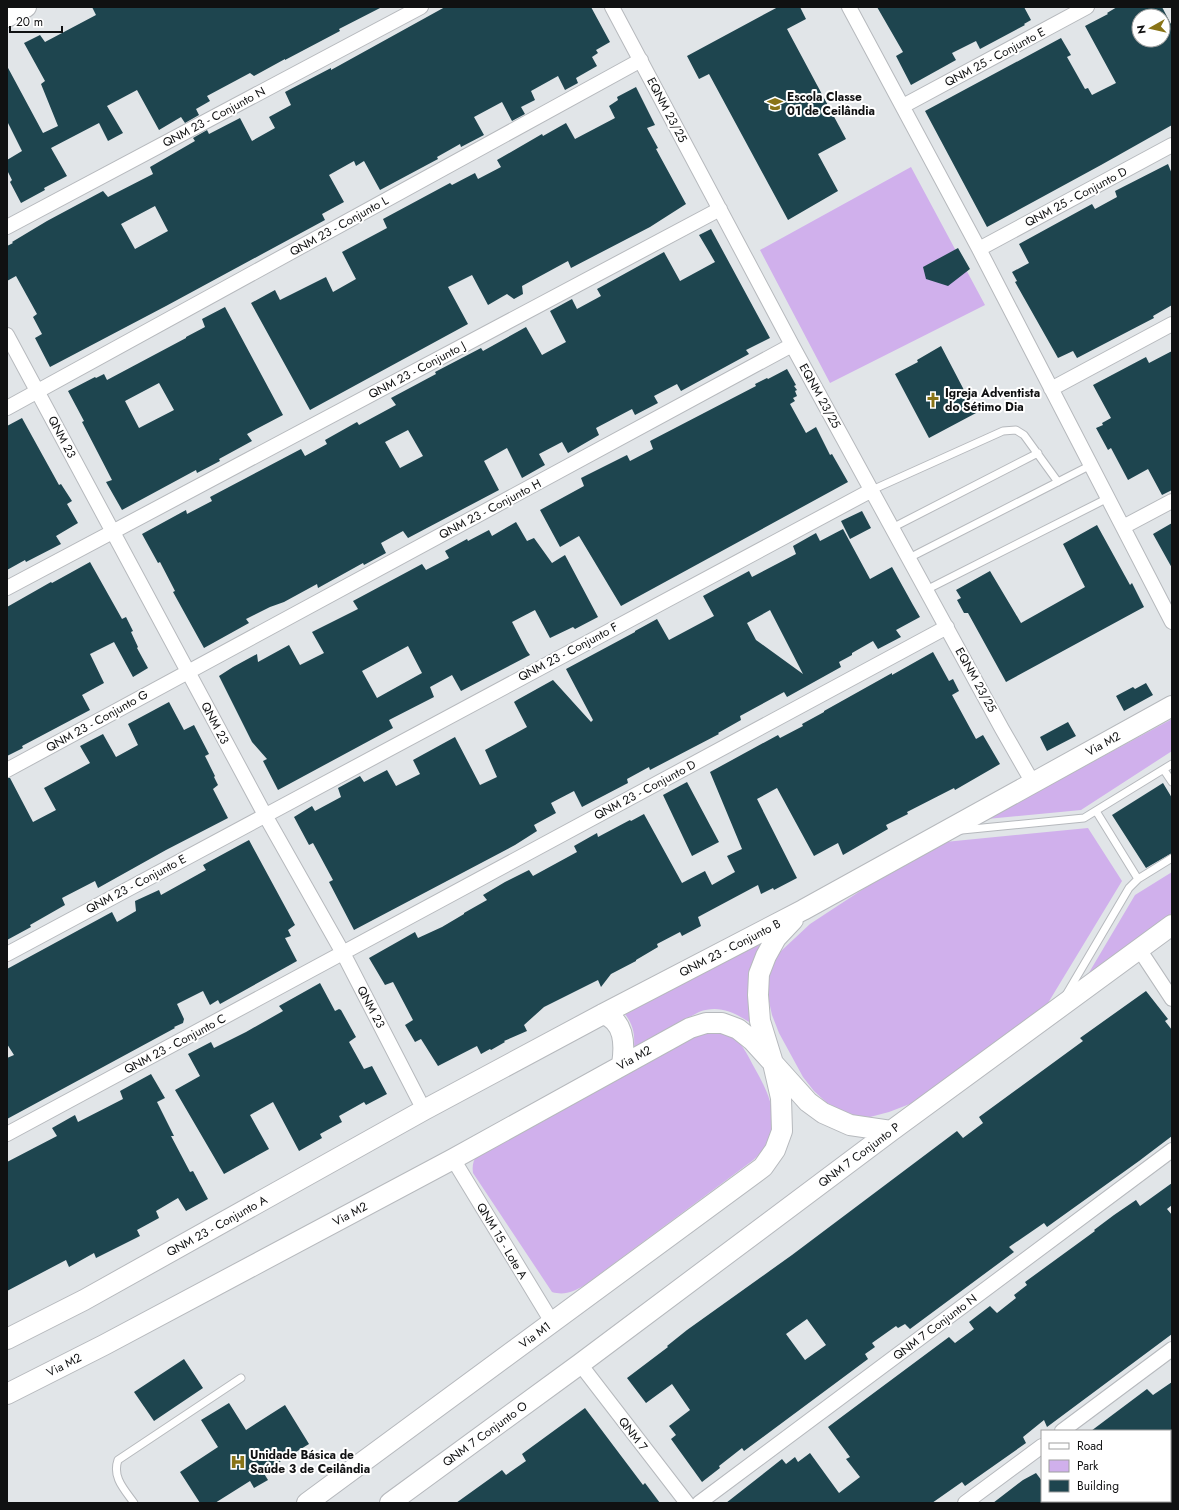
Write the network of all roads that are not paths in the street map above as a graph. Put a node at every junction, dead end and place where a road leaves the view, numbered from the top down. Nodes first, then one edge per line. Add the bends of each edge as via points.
1 (26, 7) edge
2 (421, 7) edge
3 (612, 7) edge
4 (849, 7) edge
5 (1087, 7) edge
6 (7, 17) edge
7 (641, 60) junction
8 (903, 106) junction
9 (1172, 145) edge
10 (720, 209) junction
11 (7, 227) edge
12 (979, 249) junction
13 (1172, 324) edge
14 (7, 335) edge
15 (792, 346) junction
16 (1051, 389) junction
17 (38, 392) junction
18 (7, 408) edge
19 (1038, 453) junction
20 (1091, 465) junction
21 (1058, 482) junction
22 (872, 490) junction
23 (1108, 498) junction
24 (1172, 501) edge
25 (1123, 527) junction
26 (892, 528) junction
27 (113, 531) junction
28 (909, 558) junction
29 (7, 588) edge
30 (926, 590) junction
31 (1172, 622) edge
32 (947, 627) junction
33 (188, 672) junction
34 (1172, 706) edge
35 (1172, 764) edge
36 (7, 770) edge
37 (1164, 770) junction
38 (1172, 782) edge
39 (1033, 783) junction
40 (1096, 811) junction
41 (265, 815) junction
42 (944, 831) junction
43 (1172, 858) edge
44 (1138, 879) junction
45 (803, 910) junction
46 (1172, 925) edge
47 (1139, 949) junction
48 (343, 953) junction
49 (7, 954) edge
50 (1172, 999) edge
51 (1058, 1009) junction
52 (603, 1014) junction
53 (773, 1062) junction
54 (622, 1065) junction
55 (424, 1110) junction
56 (891, 1131) junction
57 (7, 1134) edge
58 (1172, 1150) edge
59 (453, 1160) junction
60 (552, 1322) junction
61 (7, 1339) edge
62 (1172, 1349) edge
63 (580, 1364) junction
64 (241, 1378) dead end
65 (7, 1394) edge
66 (1063, 1430) edge
67 (1041, 1447) edge
68 (134, 1503) edge
69 (307, 1503) edge
70 (390, 1503) edge
71 (687, 1503) edge
72 (698, 1503) edge
73 (965, 1503) edge

1 - 6 main road
2 - 11 street, QNM 23 - Conjunto N
3 - 7 street, EQNM 23/25
4 - 8 street
5 - 8 street, QNM 25 - Conjunto E
7 - 10 street, EQNM 23/25
7 - 17 street, QNM 23 - Conjunto L
8 - 12 street
9 - 12 street, QNM 25 - Conjunto D
10 - 15 street, EQNM 23/25
10 - 27 street, QNM 23 - Conjunto J
12 - 16 street
13 - 16 street
14 - 17 street, QNM 23
15 - 22 street, EQNM 23/25
15 - 33 street, QNM 23 - Conjunto H
16 - 20 street
17 - 18 street, QNM 23 - Conjunto L
17 - 27 street, QNM 23
19 - 21 lane
19 - 22 lane via 1024,435 1016,430 1003,431
19 - 26 lane
20 - 21 lane
20 - 23 street
21 - 28 lane
22 - 26 street, EQNM 23/25
22 - 41 street, QNM 23 - Conjunto F
23 - 25 street
23 - 30 lane
24 - 25 street
25 - 31 street
26 - 28 street, EQNM 23/25
27 - 29 street, QNM 23 - Conjunto J
27 - 33 street, QNM 23
28 - 30 street, EQNM 23/25
30 - 32 street, EQNM 23/25
32 - 39 street, EQNM 23/25
32 - 48 street, QNM 23 - Conjunto D
33 - 36 street, QNM 23 - Conjunto G
33 - 41 street, QNM 23
34 - 39 main road, Via M2
35 - 37 lane
37 - 38 lane
37 - 40 lane
39 - 42 main road, QNM 23 - Conjunto B
40 - 42 lane via 1084,818
40 - 44 lane
41 - 48 street, QNM 23
41 - 49 street, QNM 23 - Conjunto E
42 - 45 main road, QNM 23 - Conjunto B
43 - 44 lane
44 - 51 lane via 1129,888
45 - 52 main road, QNM 23 - Conjunto B
45 - 53 main road, Via M1 via 776,938 759,974 760,1020
46 - 47 main road
47 - 50 street
47 - 51 main road, QNM 7 Conjunto P
48 - 55 street, QNM 23
48 - 57 street, QNM 23 - Conjunto C
51 - 56 main road, QNM 7 Conjunto P
52 - 54 main road via 616,1021 621,1032 624,1046
52 - 55 main road, QNM 23 - Conjunto B
53 - 54 main road, Via M2 via 753,1040 722,1022 690,1028
53 - 56 main road, Via M2 via 808,1102 823,1113 850,1125
53 - 60 main road, Via M1 via 781,1098 782,1131 775,1150 763,1167
54 - 59 main road, Via M2
55 - 61 main road, QNM 23 - Conjunto A via 84,1300
56 - 63 main road, QNM 7 Conjunto P
58 - 72 street, QNM 7 Conjunto N
59 - 60 street, QNM 15 - Lote A
59 - 65 main road, Via M2
60 - 69 main road, Via M1
62 - 66 street
63 - 70 main road, QNM 7 Conjunto O
63 - 71 street, QNM 7
64 - 68 lane via 118,1460 115,1467 117,1478
67 - 73 street

